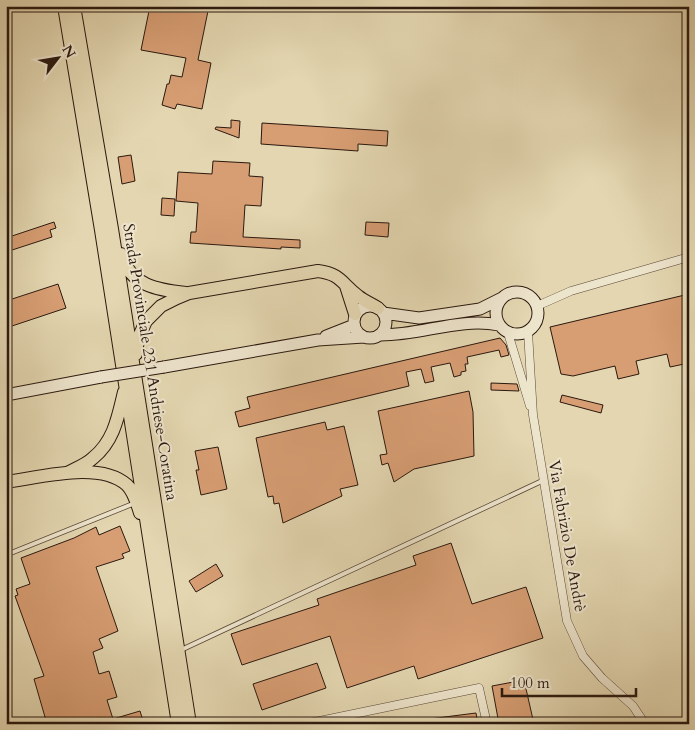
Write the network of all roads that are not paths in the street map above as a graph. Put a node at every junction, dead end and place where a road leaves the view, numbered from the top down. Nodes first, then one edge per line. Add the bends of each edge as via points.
1 (64, 6) edge
2 (74, 6) edge
3 (112, 229) junction
4 (689, 257) edge
5 (345, 284) junction
6 (189, 293) junction
7 (502, 298) junction
8 (537, 306) junction
9 (381, 310) junction
10 (354, 320) junction
11 (499, 325) junction
12 (528, 332) junction
13 (508, 333) junction
14 (379, 335) junction
15 (364, 337) junction
16 (318, 340) junction
17 (126, 384) junction
18 (138, 392) junction
19 (6, 395) edge
20 (533, 415) junction
21 (66, 473) junction
22 (544, 480) junction
23 (6, 482) edge
24 (137, 502) junction
25 (152, 553) junction
26 (6, 555) edge
27 (179, 651) junction
28 (178, 724) edge
29 (190, 724) edge
30 (305, 724) edge
31 (487, 724) edge
32 (645, 724) edge

1 - 17 main road, Strada Provinciale 231 Andriese-Coratina
2 - 3 main road, Strada Provinciale 231 Andriese-Coratina
3 - 6 main road via 124,265 138,280 152,287
3 - 18 main road, Strada Provinciale 231 Andriese-Coratina
4 - 8 street via 571,291
5 - 6 main road via 330,272 318,270
5 - 9 main road via 358,297
5 - 10 main road
6 - 18 main road via 161,306 146,321 136,352
7 - 8 main road via 522,292
7 - 9 main road via 480,309 419,318
7 - 11 main road via 496,311
8 - 12 main road via 537,321
9 - 10 main road via 363,307
9 - 14 main road via 386,325
10 - 15 main road via 359,334
10 - 16 main road
11 - 13 main road
11 - 14 main road via 469,322
12 - 13 main road
12 - 20 street
13 - 20 street
14 - 15 main road
15 - 16 main road
16 - 19 main road, bridge
17 - 21 main road via 108,443 93,459
17 - 25 main road, Strada Provinciale 231 Andriese-Coratina
18 - 27 main road, Strada Provinciale 231 Andriese-Coratina
20 - 22 street, Via Fabrizio De Andrè
21 - 23 main road
21 - 24 main road via 90,472 112,476 127,485
22 - 27 lane
22 - 32 street, Via Fabrizio De Andrè via 567,621 583,656 633,706
24 - 25 main road
24 - 26 lane
25 - 28 main road, Strada Provinciale 231 Andriese-Coratina
27 - 29 main road, Strada Provinciale 231 Andriese-Coratina
30 - 31 street via 479,688

